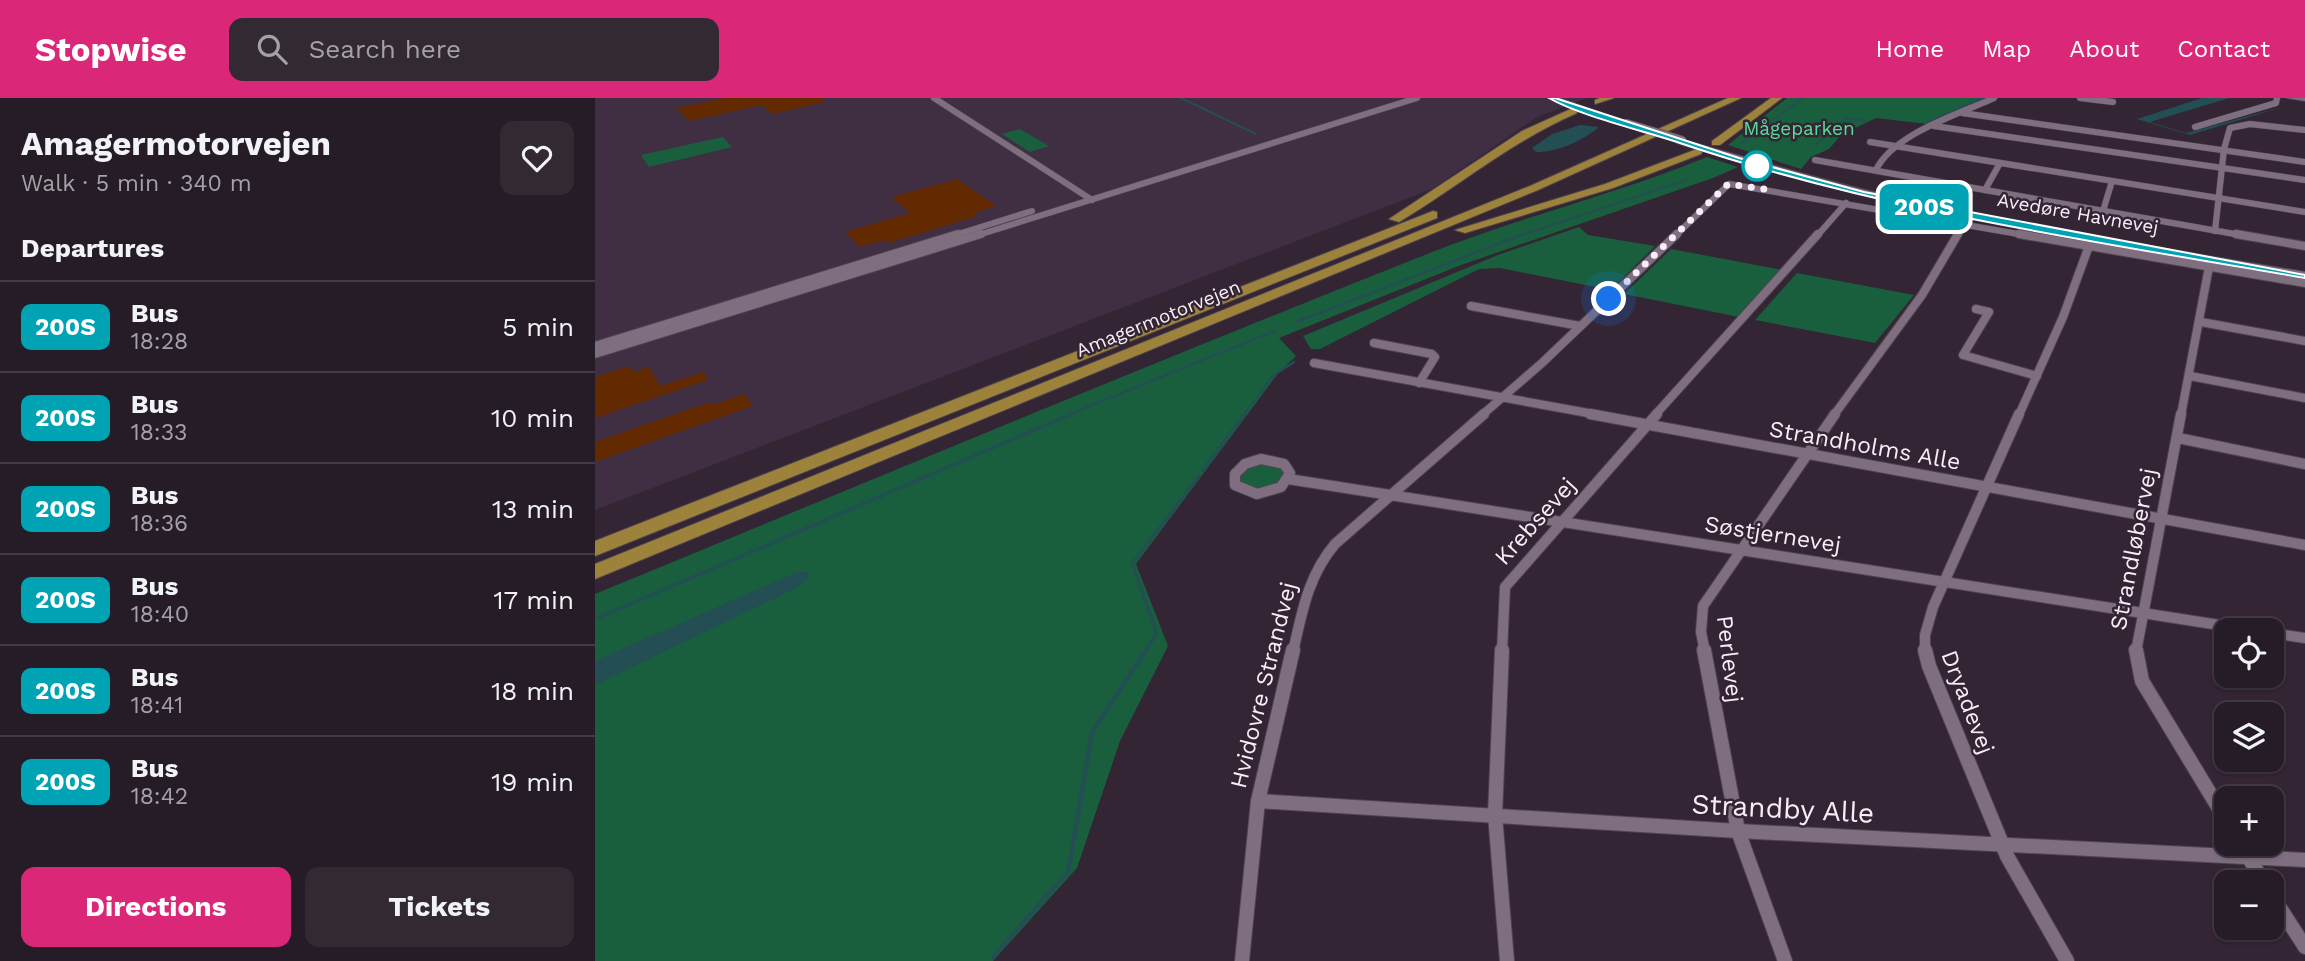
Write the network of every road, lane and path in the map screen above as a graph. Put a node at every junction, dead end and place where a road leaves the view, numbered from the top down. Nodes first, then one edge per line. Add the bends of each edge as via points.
1 (935, 98) edge
2 (1399, 98) edge
3 (1417, 98) edge
4 (1609, 98) edge
5 (1711, 98) edge
6 (1736, 98) edge
7 (1777, 98) edge
8 (1994, 98) edge
9 (2080, 98) edge
10 (2277, 98) edge
11 (2291, 98) edge
12 (1555, 99) edge
13 (2305, 99) edge
14 (2113, 102) dead end
15 (1579, 106) edge
16 (1962, 113) junction
17 (1629, 121) junction
18 (1934, 126) junction
19 (2195, 128) dead end
20 (2305, 130) edge
21 (1301, 131) junction
22 (1683, 140) junction
23 (1870, 142) dead end
24 (1896, 146) junction
25 (1707, 147) junction
26 (2224, 150) junction
27 (1815, 160) dead end
28 (2305, 162) edge
29 (2000, 163) junction
30 (2223, 168) junction
31 (1876, 170) junction
32 (2305, 180) edge
33 (2112, 181) junction
34 (1985, 190) junction
35 (1088, 197) junction
36 (2218, 198) junction
37 (1846, 203) junction
38 (2103, 211) junction
39 (2305, 212) edge
40 (1964, 224) junction
41 (2215, 231) junction
42 (2089, 246) junction
43 (2305, 246) edge
44 (2209, 267) junction
45 (2305, 273) edge
46 (824, 274) junction
47 (830, 281) junction
48 (2305, 283) edge
49 (1471, 306) dead end
50 (1976, 309) dead end
51 (2201, 322) junction
52 (1580, 327) junction
53 (1115, 341) junction
54 (2305, 341) edge
55 (1374, 343) dead end
56 (595, 346) edge
57 (1131, 351) junction
58 (595, 354) edge
59 (1314, 363) dead end
60 (2037, 376) junction
61 (2190, 376) junction
62 (1419, 383) junction
63 (1501, 398) junction
64 (2305, 398) edge
65 (1647, 424) junction
66 (2178, 439) junction
67 (1807, 454) junction
68 (2305, 464) edge
69 (1289, 479) junction
70 (1985, 487) junction
71 (1390, 495) junction
72 (2161, 519) junction
73 (1562, 523) junction
74 (2305, 545) edge
75 (595, 549) edge
76 (1739, 549) junction
77 (595, 572) edge
78 (1944, 581) junction
79 (2143, 613) junction
80 (2214, 624) edge
81 (2284, 635) edge
82 (2305, 638) edge
83 (2214, 800) edge
84 (1258, 801) junction
85 (1495, 815) junction
86 (1738, 831) junction
87 (2001, 844) junction
88 (2249, 858) junction
89 (2305, 860) edge
90 (2256, 870) edge
91 (2284, 914) edge
92 (2305, 947) edge
93 (1242, 961) edge
94 (1507, 961) edge
95 (1786, 961) edge
96 (2067, 961) edge

1 - 35 street
2 - 21 street
3 - 21 street
4 - 15 highway
5 - 53 highway, Amagermotorvejen via 1610,144
6 - 57 highway, Amagermotorvejen via 1546,183
7 - 25 highway
8 - 16 street
9 - 14 street
10 - 19 street via 2276,103
11 - 13 street
12 - 15 street, Avedøre Havnevej
12 - 15 street
15 - 17 street, Avedøre Havnevej
15 - 53 highway via 1499,149 1436,196 1386,224
16 - 18 street
16 - 26 street
17 - 22 street, Avedøre Havnevej, bridge
17 - 22 street, Avedøre Havnevej, bridge
18 - 24 street
18 - 30 street
20 - 26 street via 2234,126 2228,131
21 - 35 street
22 - 25 street, Avedøre Havnevej
23 - 24 street
24 - 29 street
24 - 31 street
25 - 45 street, Avedøre Havnevej via 1912,201
25 - 57 highway via 1609,186 1401,251
26 - 28 street
26 - 30 street
27 - 31 street
29 - 33 street
29 - 34 street
30 - 32 street
30 - 36 street
31 - 34 street
33 - 36 street
33 - 38 street
34 - 38 street
35 - 46 street
35 - 47 street
36 - 39 street
36 - 41 street
37 - 40 street
37 - 52 street, Hvidovre Strandvej via 1728,184
37 - 65 street, Krebsevej
38 - 41 street
40 - 42 street
40 - 67 street, Perlevej via 1922,295
41 - 43 street
42 - 44 street
42 - 60 street, Dryadevej
44 - 48 street
44 - 51 street, Strandløbervej
46 - 47 street
46 - 56 street
47 - 58 street
49 - 52 street
50 - 60 street via 1989,312 1963,355
51 - 54 street
51 - 61 street, Strandløbervej
52 - 63 street, Hvidovre Strandvej
53 - 75 highway, Amagermotorvejen
55 - 62 street via 1432,354
57 - 77 highway, Amagermotorvejen
59 - 62 street, Strandholms Alle
60 - 70 street, Dryadevej
61 - 64 street
61 - 66 street, Strandløbervej
62 - 63 street, Strandholms Alle
63 - 65 street, Strandholms Alle
63 - 71 street, Hvidovre Strandvej
65 - 67 street, Strandholms Alle
65 - 73 street, Krebsevej
66 - 68 street
66 - 72 street, Strandløbervej
67 - 70 street, Strandholms Alle
67 - 76 street, Perlevej
69 - 69 street via 1288,468 1270,459 1245,464 1233,480 1239,489 1254,494 1279,489
69 - 71 street, Søstjernevej
70 - 72 street, Strandholms Alle
70 - 78 street, Dryadevej
71 - 73 street, Søstjernevej
71 - 84 street, Hvidovre Strandvej via 1335,544 1315,571
72 - 74 street, Strandholms Alle
72 - 79 street, Strandløbervej
73 - 76 street, Søstjernevej
73 - 85 street, Krebsevej via 1505,587
76 - 78 street, Søstjernevej
76 - 86 street, Perlevej via 1700,617
78 - 79 street, Søstjernevej
78 - 87 street, Dryadevej via 1924,627 1923,643
79 - 80 street, Søstjernevej
79 - 83 street, Strandløbervej via 2136,652 2142,681
81 - 82 street
84 - 85 street, Strandby Alle
84 - 93 street, Hvidovre Strandvej
85 - 86 street, Strandby Alle
85 - 94 street, Krebsevej
86 - 87 street, Strandby Alle
86 - 95 street, Perlevej
87 - 88 street, Strandby Alle
87 - 96 street, Dryadevej
88 - 89 street, Strandby Alle
88 - 90 street
91 - 92 street

